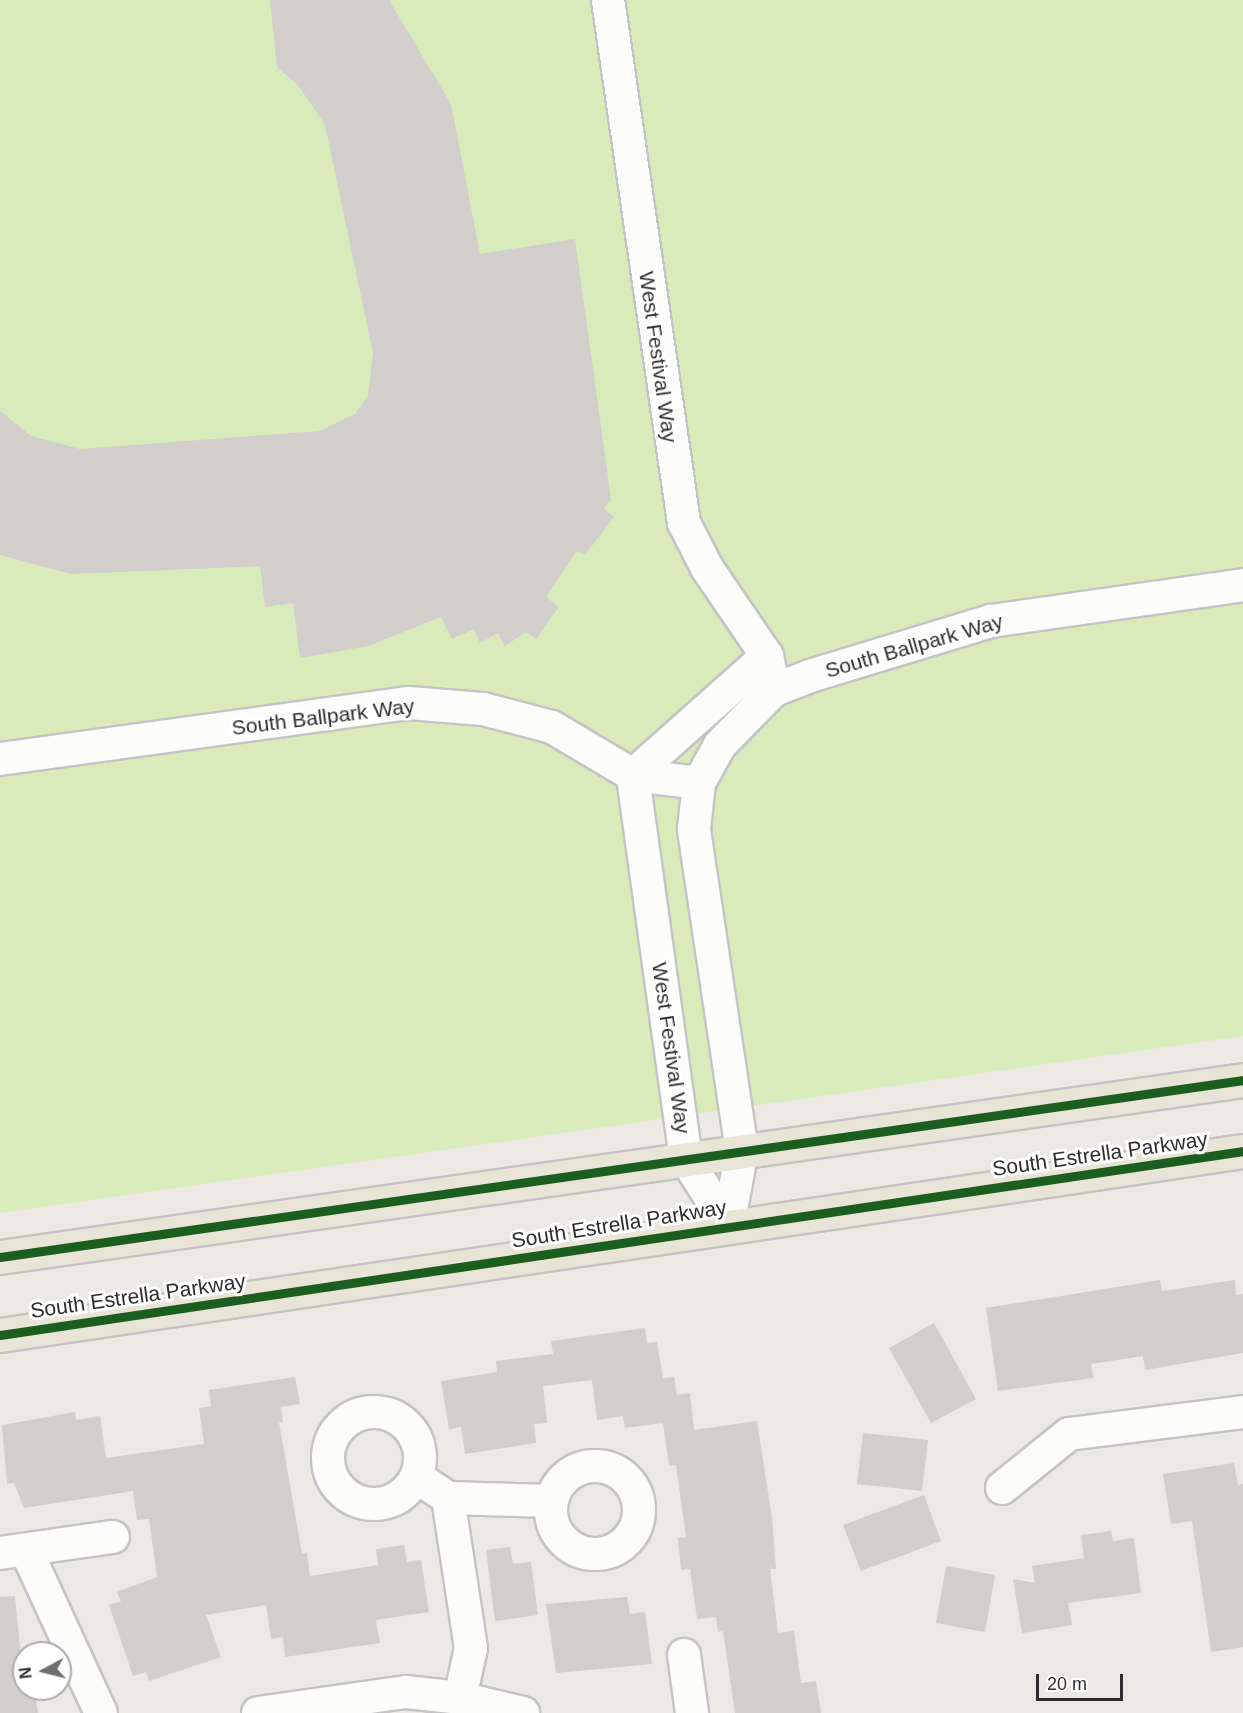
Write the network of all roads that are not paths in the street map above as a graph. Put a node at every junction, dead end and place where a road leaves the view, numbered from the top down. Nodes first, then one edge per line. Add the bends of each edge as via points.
1 (608, 0) edge
2 (1243, 585) edge
3 (767, 656) junction
4 (774, 690) junction
5 (0, 759) edge
6 (633, 775) junction
7 (699, 783) junction
8 (1243, 1080) edge
9 (742, 1151) junction
10 (1243, 1151) edge
11 (686, 1159) junction
12 (728, 1225) junction
13 (0, 1257) edge
14 (0, 1335) edge
15 (1243, 1412) edge
16 (417, 1477) dead end
17 (1002, 1488) dead end
18 (448, 1498) junction
19 (551, 1501) dead end
20 (113, 1537) dead end
21 (13, 1551) edge
22 (684, 1655) dead end
23 (460, 1698) junction
24 (321, 1709) edge
25 (101, 1713) edge
26 (258, 1713) edge
27 (523, 1713) edge
28 (692, 1713) edge

1 - 3 street, West Festival Way via 684,523 707,568
2 - 4 street, South Ballpark Way via 991,621
3 - 4 street, West Festival Way
3 - 6 street
4 - 7 street, South Ballpark Way via 720,745
5 - 6 street, South Ballpark Way via 409,703 483,709 552,727
6 - 7 street, South Ballpark Way
6 - 11 street, West Festival Way
7 - 9 street via 694,829
8 - 9 main road
9 - 11 main road
9 - 12 street
10 - 12 main road, South Estrella Parkway
11 - 12 street, West Festival Way
11 - 13 main road
12 - 14 main road, South Estrella Parkway
15 - 17 street via 1069,1434
16 - 18 street
18 - 19 street
18 - 23 street via 471,1648
20 - 21 street
21 - 25 street
22 - 28 street
23 - 24 street via 406,1692
23 - 27 street
24 - 26 street

